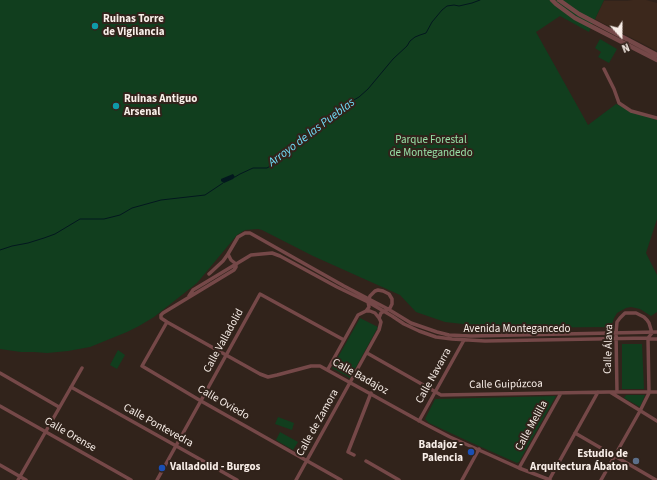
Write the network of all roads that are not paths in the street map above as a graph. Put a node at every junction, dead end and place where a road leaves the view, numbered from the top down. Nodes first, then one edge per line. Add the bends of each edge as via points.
1 (552, 0) edge
2 (559, 0) edge
3 (657, 55) edge
4 (657, 60) edge
5 (604, 69) dead end
6 (657, 118) edge
7 (272, 245) junction
8 (266, 253) junction
9 (228, 254) junction
10 (236, 264) junction
11 (209, 274) dead end
12 (369, 300) junction
13 (388, 309) junction
14 (366, 311) junction
15 (384, 311) junction
16 (161, 316) joint
17 (380, 318) junction
18 (167, 322) junction
19 (655, 332) edge
20 (616, 336) junction
21 (648, 338) junction
22 (657, 339) edge
23 (344, 340) junction
24 (464, 340) junction
25 (367, 353) junction
26 (227, 355) junction
27 (82, 368) dead end
28 (328, 369) junction
29 (0, 373) edge
30 (350, 382) junction
31 (70, 387) junction
32 (435, 391) junction
33 (561, 392) junction
34 (598, 392) junction
35 (609, 392) junction
36 (617, 392) junction
37 (625, 392) junction
38 (657, 392) edge
39 (371, 393) junction
40 (649, 393) junction
41 (201, 401) junction
42 (623, 401) junction
43 (0, 406) edge
44 (59, 407) junction
45 (640, 411) junction
46 (419, 421) junction
47 (657, 421) edge
48 (45, 431) junction
49 (575, 433) junction
50 (176, 446) junction
51 (479, 450) junction
52 (354, 455) dead end
53 (615, 456) junction
54 (306, 461) junction
55 (366, 461) dead end
56 (0, 465) edge
57 (519, 468) junction
58 (19, 478) edge
59 (26, 480) edge
60 (131, 480) edge
61 (157, 480) edge
62 (237, 480) edge
63 (296, 480) edge
64 (341, 480) edge
65 (399, 480) edge
66 (462, 480) edge
67 (550, 480) edge
68 (601, 480) edge
69 (656, 480) edge

1 - 4 street via 575,18
2 - 3 street via 579,14
5 - 6 street via 619,103 631,111
7 - 8 street
7 - 9 street, Avenida Montegancedo via 250,233 245,233 238,237
7 - 12 street, Avenida Montegancedo
8 - 10 street, Avenida Montegancedo via 251,255
8 - 12 street, Avenida Montegancedo via 280,256 337,287
9 - 10 street
9 - 11 street, Avenida Montegancedo
10 - 16 street, Avenida Montegancedo via 234,270
12 - 13 street, Avenida Montegancedo
12 - 13 street via 372,293 378,290 386,292 392,299
12 - 14 street
12 - 15 street, Avenida Montegancedo
13 - 15 street
13 - 20 street, Avenida Montegancedo via 411,323 449,335
14 - 17 street
14 - 23 street via 357,316
15 - 17 street, Calle de Zamora via 380,313
15 - 24 street, Avenida Montegancedo via 419,332
16 - 18 street, Calle Badajoz
17 - 25 street, Calle de Zamora via 379,330
18 - 26 street, Calle Badajoz
18 - 41 street, Calle Oviedo via 142,366
19 - 20 street, Avenida Montegancedo
19 - 20 street, Calle Álava via 644,317 629,312 620,318 616,326
19 - 21 street
20 - 21 street, Avenida Montegancedo
20 - 24 street, Avenida Montegancedo
20 - 36 street, Calle Álava
21 - 22 street, Avenida Montegancedo
21 - 40 street
23 - 26 street, Calle Valladolid via 260,294
23 - 28 street
24 - 32 street, Calle Navarra
25 - 30 street, Calle de Zamora
25 - 32 street, Calle Guipúzcoa
26 - 28 street, Calle Badajoz via 268,377 310,366
26 - 41 street, Calle Valladolid
27 - 31 street
28 - 30 street, Calle Badajoz
29 - 44 street
30 - 39 street, Calle Badajoz
30 - 54 street, Calle de Zamora
31 - 44 street
31 - 50 street, Calle Pontevedra
32 - 33 street, Calle Guipúzcoa via 441,394
32 - 46 street, Calle Navarra
33 - 34 street, Calle Guipúzcoa
33 - 57 street, Calle Melilla
34 - 35 street, Calle Guipúzcoa
34 - 49 street
35 - 36 street, Calle Guipúzcoa
35 - 42 street
36 - 37 street, Calle Guipúzcoa
37 - 40 street, Calle Guipúzcoa
37 - 42 street
38 - 40 street, Calle Guipúzcoa
39 - 46 street, Calle Badajoz
39 - 52 street via 348,452
40 - 45 street
41 - 50 street, Calle Valladolid
41 - 54 street, Calle Oviedo
42 - 45 street
43 - 48 street, Calle Orense
44 - 48 street
45 - 47 street
45 - 53 street
46 - 51 street, Calle Badajoz
48 - 58 street
48 - 60 street, Calle Orense
49 - 53 street
49 - 67 street
50 - 61 street, Calle Valladolid
50 - 62 street, Calle Pontevedra
51 - 57 street, Calle Badajoz
51 - 66 street
53 - 68 street
53 - 69 street
54 - 63 street, Calle de Zamora
54 - 64 street, Calle Oviedo
55 - 65 street
56 - 58 street
57 - 67 street, Calle Badajoz
58 - 59 street

